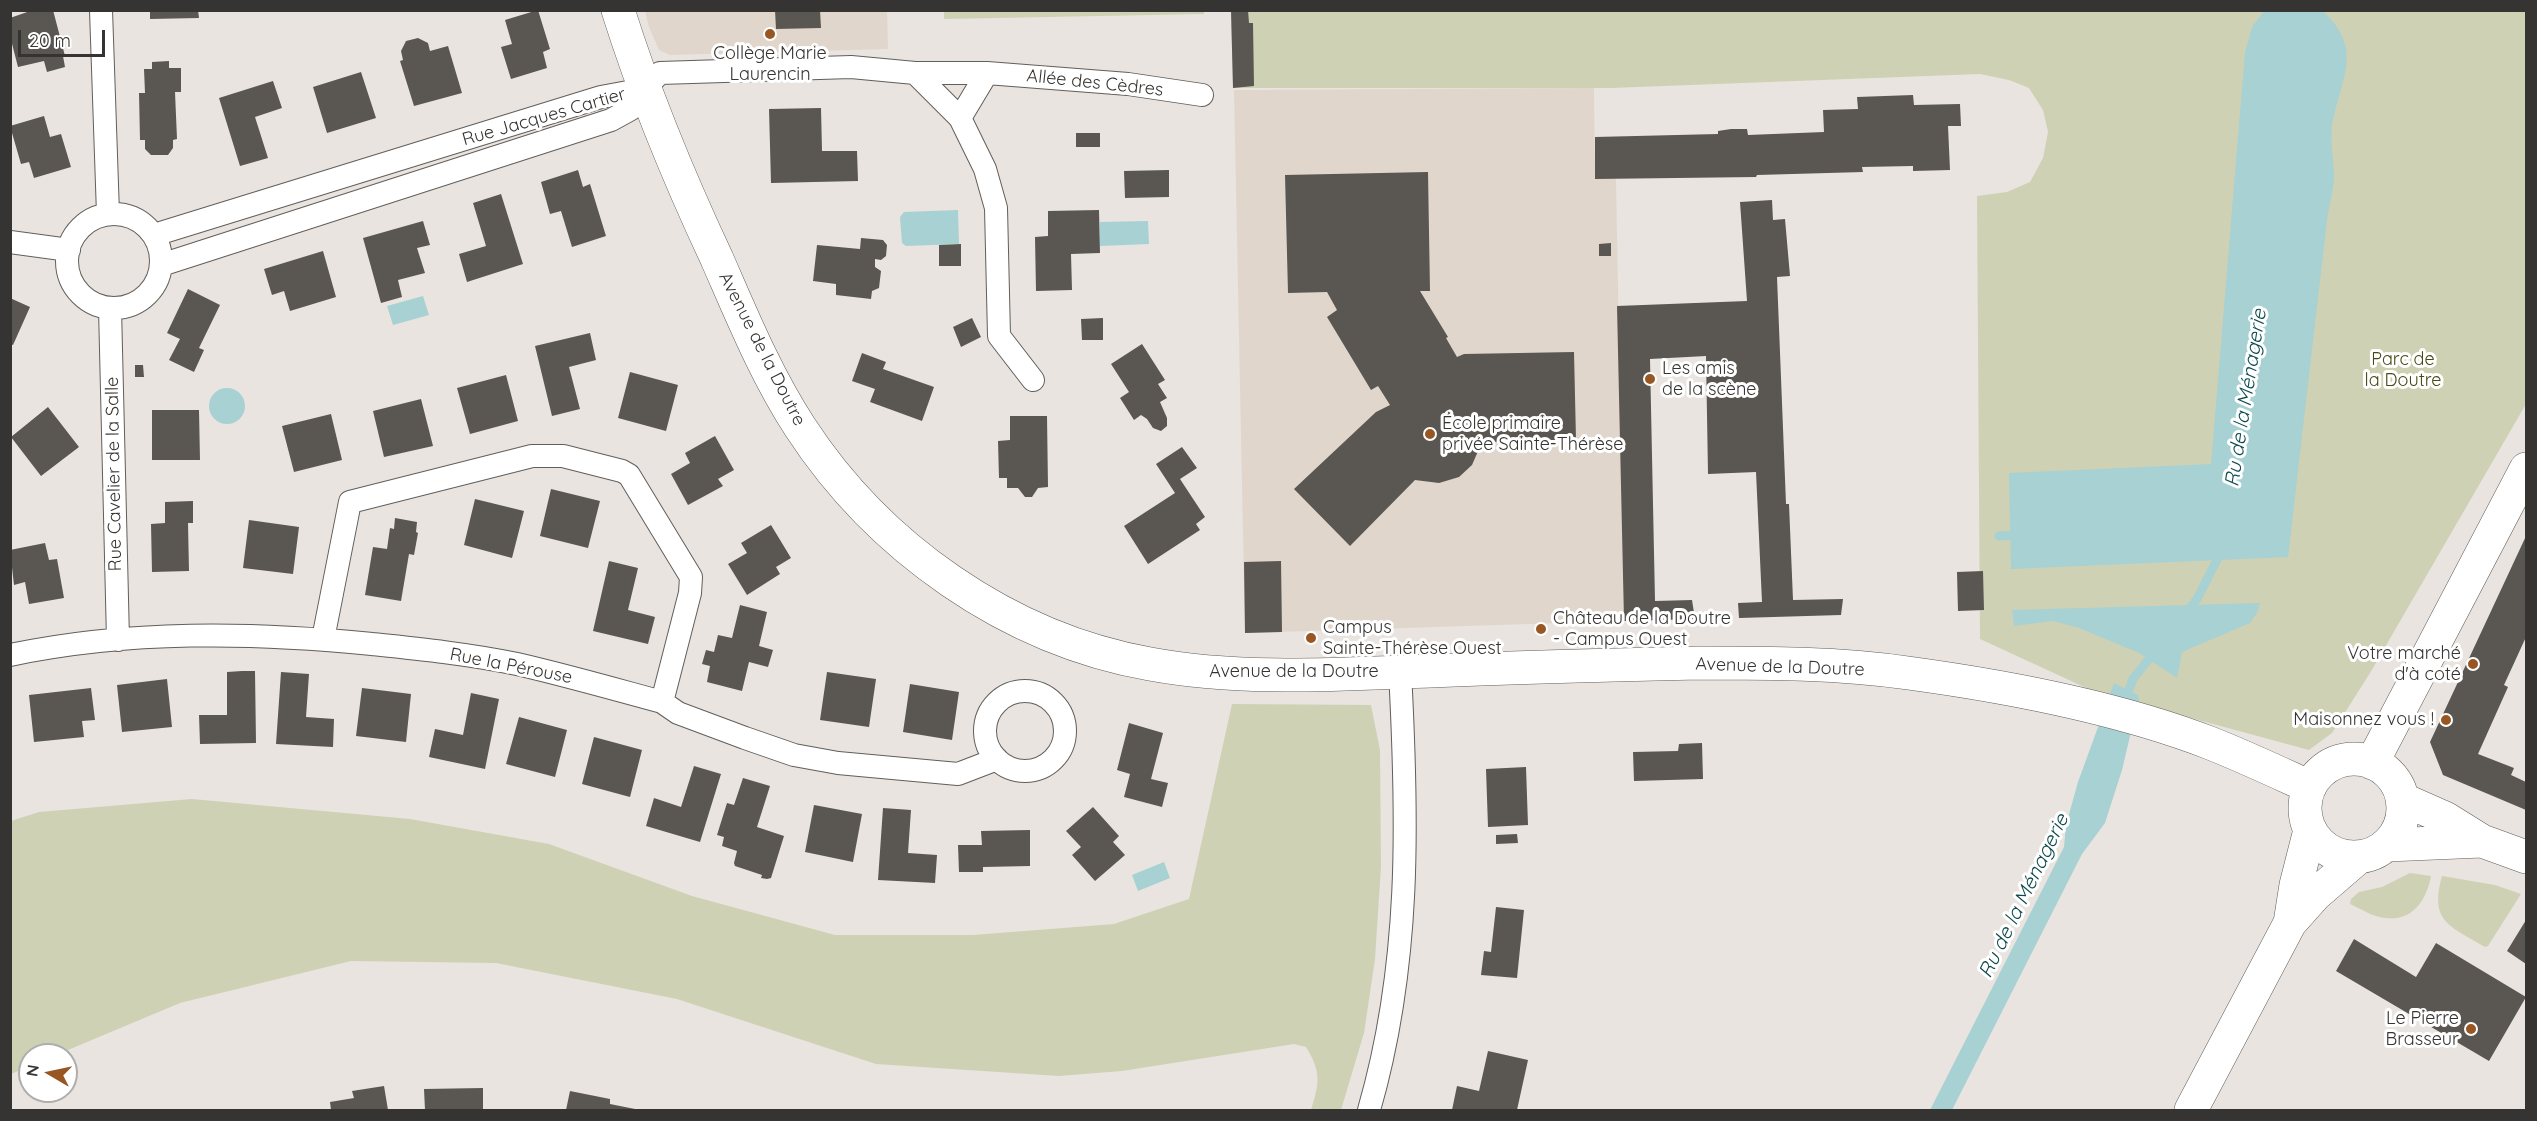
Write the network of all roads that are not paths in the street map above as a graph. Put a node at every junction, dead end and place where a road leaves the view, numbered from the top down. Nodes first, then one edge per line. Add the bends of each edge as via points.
1 (100, 10) edge
2 (618, 10) edge
3 (915, 73) junction
4 (987, 73) junction
5 (644, 89) junction
6 (1202, 95) dead end
7 (960, 118) junction
8 (108, 214) junction
9 (153, 235) junction
10 (10, 242) edge
11 (69, 249) junction
12 (160, 265) junction
13 (110, 308) junction
14 (1033, 380) dead end
15 (2526, 469) edge
16 (323, 639) junction
17 (118, 640) junction
18 (10, 655) edge
19 (1400, 672) junction
20 (662, 702) junction
21 (997, 759) dead end
22 (2372, 763) junction
23 (2310, 787) junction
24 (2402, 799) junction
25 (2310, 830) junction
26 (2482, 841) junction
27 (2373, 851) junction
28 (2526, 857) edge
29 (2290, 923) junction
30 (1369, 1110) edge
31 (2191, 1110) edge

1 - 8 street
2 - 5 main road, Avenue de la Doutre
3 - 4 street, Allée des Cèdres
3 - 5 street, Allée des Cèdres via 851,67 660,73
3 - 7 street
4 - 6 street, Allée des Cèdres via 1128,84
4 - 7 street
5 - 9 street, Rue Jacques Cartier via 601,97
5 - 12 street, Rue Jacques Cartier via 631,109 611,120
5 - 19 main road, Avenue de la Doutre via 682,183 785,402 849,491 923,561 998,609 1103,654 1149,664 1239,674
7 - 14 street via 985,169 996,208 999,336
8 - 9 street via 134,218
8 - 11 street via 82,226
9 - 12 street via 160,249
10 - 11 street
11 - 13 street via 67,266 81,294
12 - 13 street via 149,292 138,301
13 - 17 street, Rue Cavelier de la Salle
15 - 22 main road
16 - 17 street, Rue la Pérouse via 224,634
16 - 20 street, Rue la Pérouse via 515,664
16 - 20 street via 350,502 532,456 563,456 629,475 691,577
17 - 18 street, Rue la Pérouse
19 - 23 main road, Avenue de la Doutre via 1687,663 1906,673 2078,705 2155,725 2209,743
19 - 30 street via 1407,830 1402,944
20 - 21 street, Rue la Pérouse via 678,712 794,755 838,763 958,774
22 - 23 main road via 2345,760 2331,765
22 - 24 main road via 2388,772
23 - 25 main road via 2306,801
24 - 26 main road via 2445,818
24 - 27 main road via 2398,832
25 - 27 main road via 2331,852 2344,856
25 - 29 main road
26 - 27 main road
26 - 28 main road
27 - 29 main road via 2315,895
29 - 31 main road

